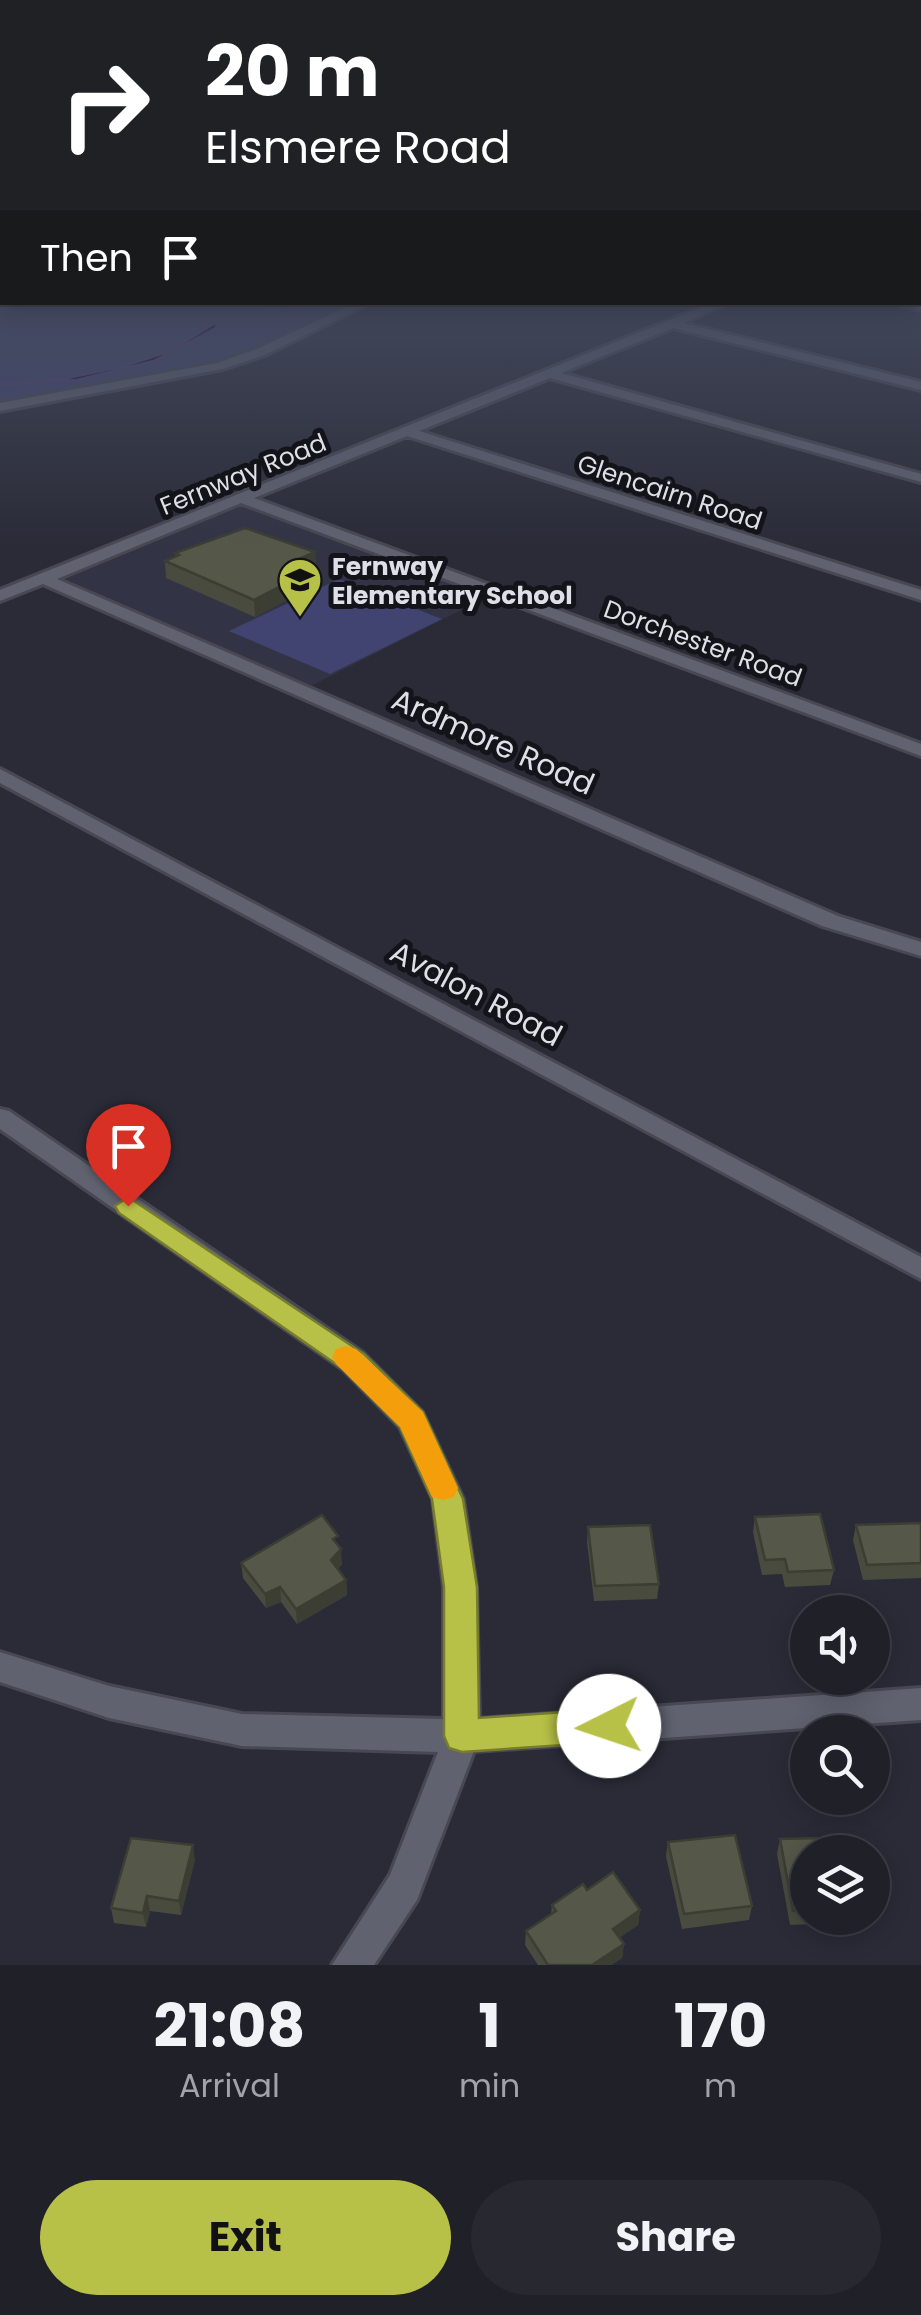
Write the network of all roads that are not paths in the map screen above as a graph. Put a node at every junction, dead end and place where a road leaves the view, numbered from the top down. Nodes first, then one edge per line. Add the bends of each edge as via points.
1 (212, 367) edge
2 (568, 367) edge
3 (843, 367) edge
4 (550, 374) junction
5 (921, 386) edge
6 (0, 407) edge
7 (406, 432) junction
8 (921, 478) edge
9 (243, 499) junction
10 (44, 579) junction
11 (921, 595) edge
12 (0, 596) edge
13 (921, 750) edge
14 (0, 776) edge
15 (921, 949) edge
16 (0, 1117) edge
17 (921, 1269) edge
18 (0, 1667) edge
19 (921, 1704) edge
20 (462, 1736) junction
21 (352, 1965) edge

1 - 6 street
2 - 4 street, Fernway Road
3 - 5 street
4 - 7 street, Fernway Road
4 - 8 street
7 - 9 street, Fernway Road
7 - 11 street, Glencairn Road
9 - 10 street, Fernway Road
9 - 13 street, Dorchester Road
10 - 12 street, Fernway Road
10 - 15 street, Ardmore Road via 830,921
14 - 17 street, Avalon Road
16 - 20 street via 353,1362 412,1420 448,1499 460,1587
18 - 20 street via 109,1702 242,1730
19 - 20 street
20 - 21 street via 404,1887

